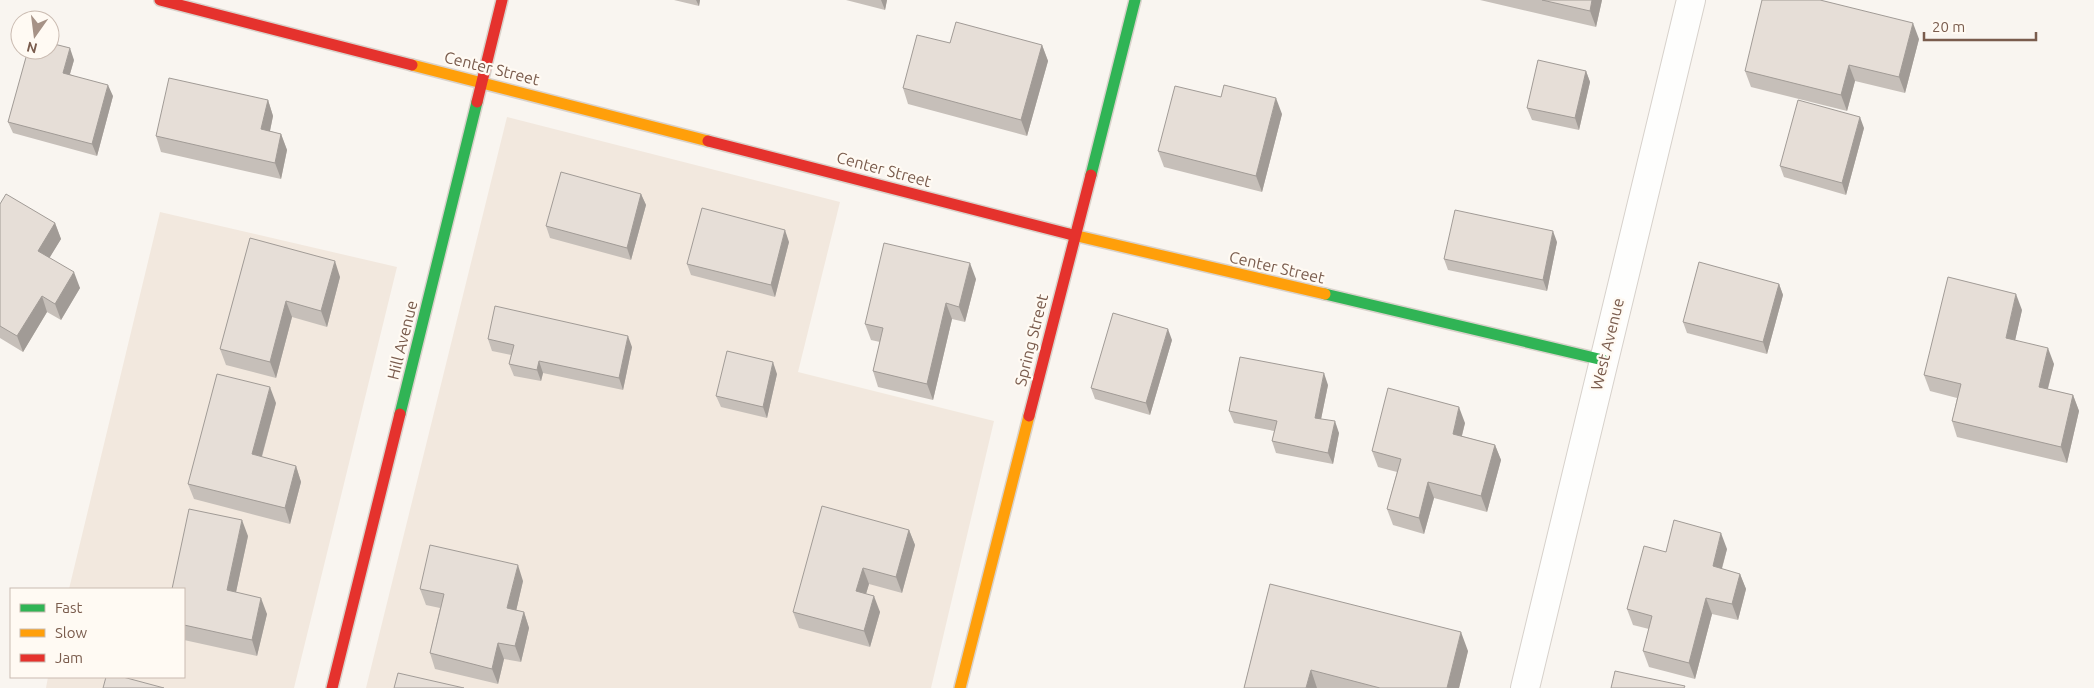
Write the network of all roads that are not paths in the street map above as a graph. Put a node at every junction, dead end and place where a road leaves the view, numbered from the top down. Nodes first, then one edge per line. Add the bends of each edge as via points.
1 (160, 0) edge
2 (502, 0) edge
3 (1135, 0) edge
4 (1692, 0) edge
5 (482, 82) junction
6 (1075, 236) junction
7 (1603, 360) junction
8 (332, 688) edge
9 (960, 688) edge
10 (1526, 688) edge

1 - 5 street, Center Street
2 - 5 street, Hill Avenue
3 - 6 street, Spring Street
4 - 7 street, West Avenue
5 - 6 street, Center Street
5 - 8 street, Hill Avenue
6 - 7 street, Center Street
6 - 9 street, Spring Street
7 - 10 street, West Avenue

